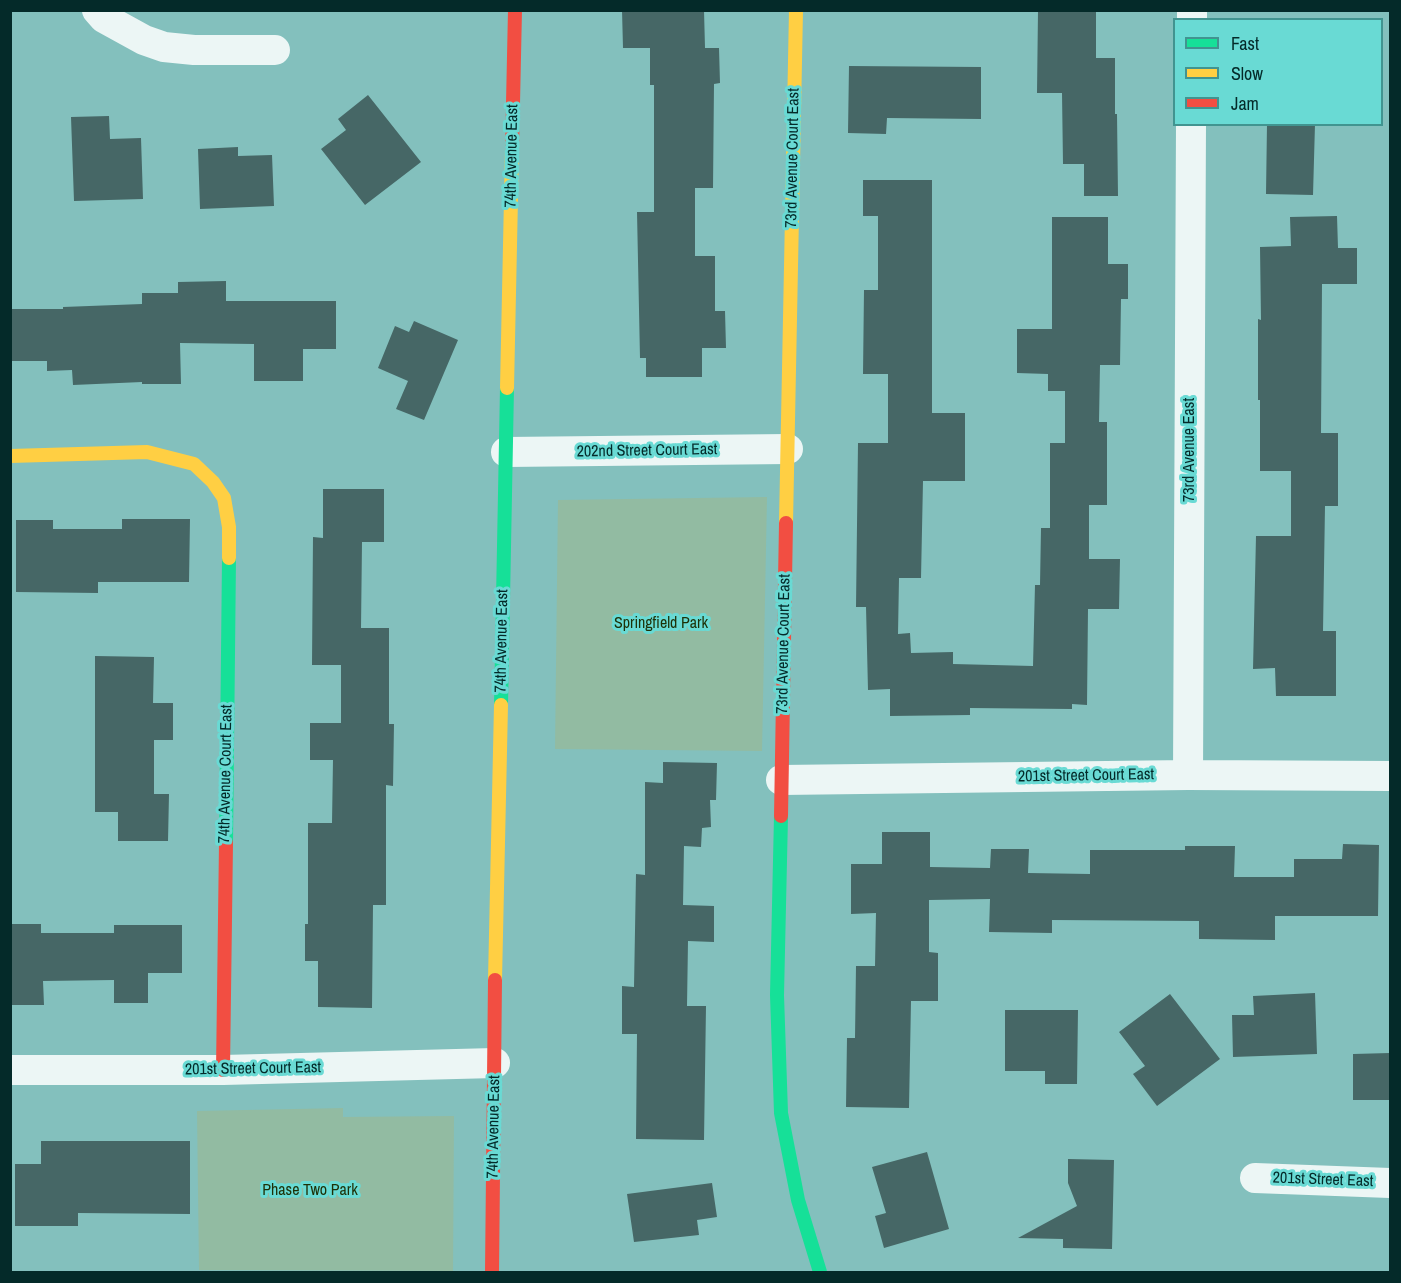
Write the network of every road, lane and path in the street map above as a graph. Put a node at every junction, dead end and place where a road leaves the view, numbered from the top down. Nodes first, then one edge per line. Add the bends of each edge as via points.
1 (97, 10) edge
2 (515, 10) edge
3 (796, 10) edge
4 (275, 50) dead end
5 (1191, 126) edge
6 (788, 449) junction
7 (506, 452) junction
8 (10, 456) edge
9 (1188, 774) junction
10 (1390, 776) edge
11 (781, 780) junction
12 (495, 1063) junction
13 (10, 1070) edge
14 (223, 1070) junction
15 (1255, 1178) dead end
16 (1390, 1182) edge
17 (492, 1272) edge
18 (820, 1272) edge

1 - 4 street via 104,18 164,47
2 - 7 street, 74th Avenue East
3 - 6 street, 73rd Avenue Court East
5 - 9 street, 73rd Avenue East
6 - 7 street, 202nd Street Court East
6 - 11 street, 73rd Avenue Court East
7 - 12 street, 74th Avenue East
8 - 14 street, 74th Avenue Court East via 147,452 194,464 225,498 229,527
9 - 10 street, 201st Street Court East
9 - 11 street, 201st Street Court East
11 - 18 street, 73rd Avenue Court East via 777,995 781,1113 798,1200
12 - 14 street, 201st Street Court East
12 - 17 street, 74th Avenue East
13 - 14 street, 201st Street Court East
15 - 16 street, 201st Street East

